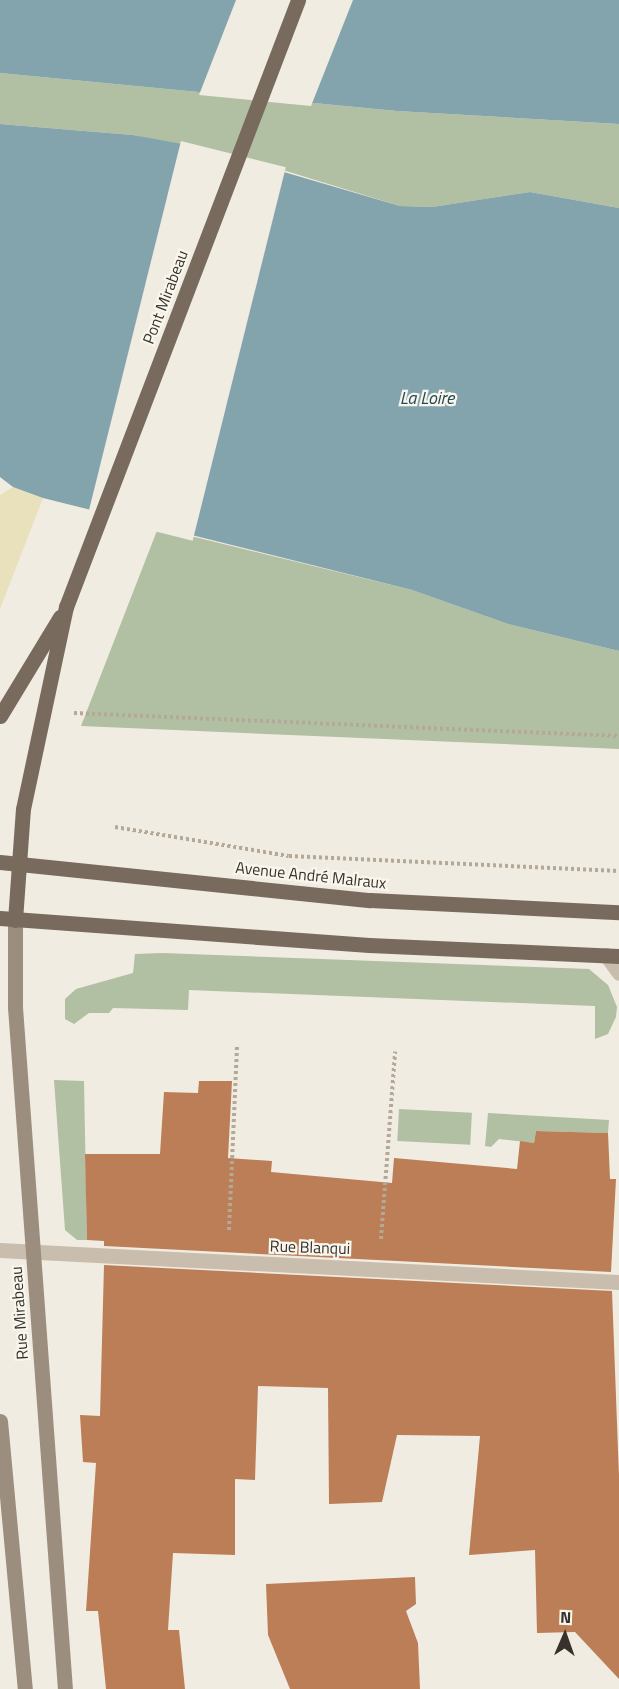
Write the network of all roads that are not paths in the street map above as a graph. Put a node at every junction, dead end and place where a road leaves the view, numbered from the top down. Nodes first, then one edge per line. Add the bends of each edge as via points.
1 (298, 0) edge
2 (66, 607) junction
3 (0, 716) edge
4 (0, 862) edge
5 (17, 863) junction
6 (619, 912) edge
7 (8, 919) edge
8 (613, 955) edge
9 (619, 973) edge
10 (0, 1250) edge
11 (33, 1251) junction
12 (619, 1282) edge
13 (0, 1421) edge
14 (25, 1689) edge
15 (65, 1689) edge

1 - 2 main road, Pont Mirabeau
2 - 3 main road, Pont Mirabeau, bridge
2 - 5 main road, Pont Mirabeau, bridge via 23,809
4 - 5 main road, Avenue André Malraux
5 - 6 main road, Avenue André Malraux via 370,900
5 - 7 main road, Rue Mirabeau
7 - 8 main road via 369,945
7 - 11 main road, Rue Mirabeau
8 - 9 street
10 - 11 street, Rue Blanqui
11 - 12 street, Rue Blanqui
11 - 15 main road, Rue Mirabeau
13 - 14 main road

